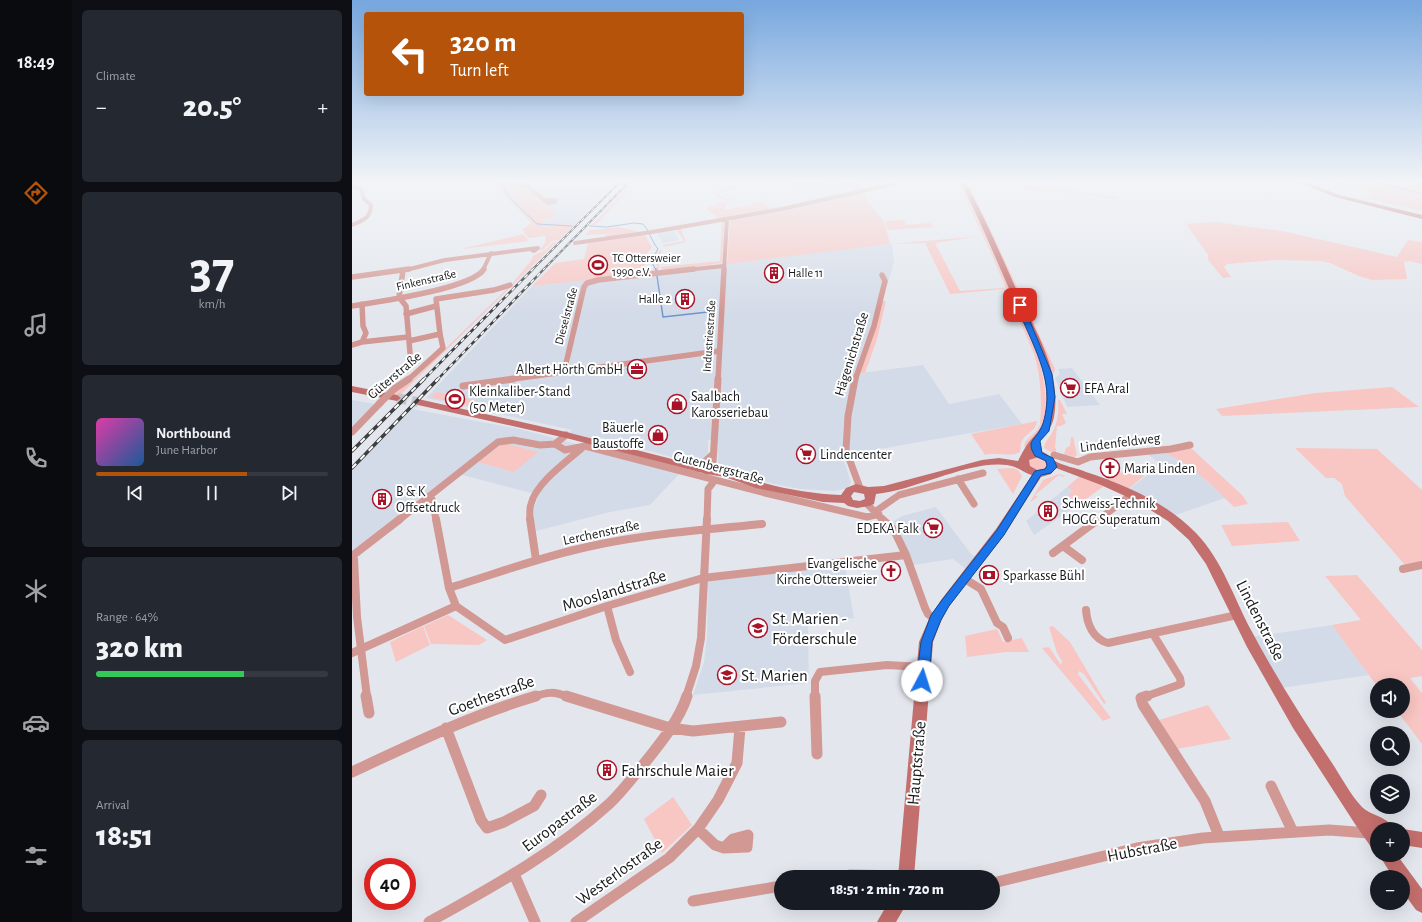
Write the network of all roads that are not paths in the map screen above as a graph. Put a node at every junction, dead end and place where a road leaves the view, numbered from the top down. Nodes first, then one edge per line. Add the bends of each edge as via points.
1 (686, 226) edge
2 (727, 226) edge
3 (984, 226) edge
4 (575, 243) dead end
5 (529, 248) dead end
6 (491, 253) junction
7 (724, 266) junction
8 (403, 271) junction
9 (882, 275) dead end
10 (352, 277) edge
11 (510, 285) dead end
12 (399, 297) junction
13 (362, 304) junction
14 (352, 306) edge
15 (436, 306) junction
16 (406, 314) junction
17 (440, 334) junction
18 (409, 339) junction
19 (362, 342) junction
20 (352, 345) edge
21 (719, 351) junction
22 (410, 353) dead end
23 (564, 372) junction
24 (463, 386) dead end
25 (352, 389) edge
26 (395, 394) junction
27 (418, 402) tunnel mouth
28 (352, 432) edge
29 (566, 435) junction
30 (555, 444) junction
31 (1190, 445) dead end
32 (585, 446) junction
33 (1052, 462) junction
34 (1030, 463) junction
35 (703, 470) junction
36 (983, 473) dead end
37 (958, 479) junction
38 (715, 480) junction
39 (1131, 494) junction
40 (866, 495) junction
41 (848, 496) junction
42 (429, 497) junction
43 (974, 504) dead end
44 (877, 513) junction
45 (762, 524) dead end
46 (705, 529) junction
47 (1063, 546) junction
48 (1053, 553) dead end
49 (906, 555) junction
50 (352, 557) edge
51 (536, 560) junction
52 (1082, 560) dead end
53 (1422, 566) edge
54 (1403, 569) dead end
55 (703, 578) junction
56 (965, 579) junction
57 (449, 588) junction
58 (456, 606) junction
59 (607, 606) junction
60 (1086, 610) dead end
61 (1237, 615) junction
62 (935, 619) junction
63 (1152, 634) junction
64 (1008, 638) dead end
65 (356, 652) edge
66 (924, 667) junction
67 (630, 672) dead end
68 (369, 713) dead end
69 (781, 722) dead end
70 (446, 728) junction
71 (670, 728) junction
72 (740, 728) junction
73 (817, 754) dead end
74 (352, 772) edge
75 (1271, 786) dead end
76 (541, 795) dead end
77 (1370, 826) edge
78 (698, 829) junction
79 (1294, 832) junction
80 (1370, 833) edge
81 (1219, 836) junction
82 (1410, 838) edge
83 (1422, 840) edge
84 (723, 850) dead end
85 (907, 870) edge
86 (514, 874) junction
87 (1000, 881) edge
88 (774, 887) edge
89 (1410, 887) edge
90 (693, 901) dead end
91 (1422, 904) edge
92 (894, 910) edge
93 (429, 922) edge
94 (535, 922) edge
95 (576, 922) edge
96 (886, 922) edge

1 - 4 street
2 - 7 street, Industriestraße
3 - 34 street via 1048,374 1051,397 1047,423 1036,440 1036,449
5 - 6 street
6 - 8 street via 439,261
6 - 12 street, Finkenstraße via 482,273 474,278
7 - 21 street, Industriestraße
7 - 23 street, Dieselstraße via 598,280 586,285
8 - 10 street
8 - 12 street
9 - 40 street, Hägenichstraße via 885,282 874,326 853,386 848,416 846,450
11 - 15 street via 501,289 438,298 434,300
12 - 13 street, Finkenstraße
12 - 16 street via 406,306
13 - 14 street, Finkenstraße
13 - 19 street via 363,326 366,333
15 - 16 street
15 - 17 street
16 - 18 street
17 - 18 street
17 - 26 street, Güterstraße via 443,348
18 - 19 street
18 - 22 street
19 - 20 street
21 - 23 street
21 - 35 street, Industriestraße via 713,454
23 - 24 street
25 - 26 street
26 - 28 street, Güterstraße, bridge via 373,408
27 - 29 street
29 - 30 street
29 - 35 street
30 - 32 street, Gutenbergstraße via 564,450
30 - 42 street, Gutenbergstraße via 543,447 512,439 498,442
31 - 33 street, Lindenfeldweg via 1090,457 1078,462 1058,455
32 - 38 street, Gutenbergstraße
32 - 51 street via 543,484 531,502
33 - 34 street via 1048,458
33 - 34 street via 1048,471
33 - 39 street, Lindenstraße
34 - 40 street via 1001,461 964,467
34 - 56 street, Hauptstraße via 1027,488 1007,523
35 - 41 street via 812,496
36 - 37 street
37 - 43 street
37 - 44 street via 899,494
38 - 44 street, Gutenbergstraße via 867,517
38 - 46 street, Europastraße via 708,489
39 - 47 street
39 - 61 street, Lindenstraße via 1173,519 1195,539 1214,565
40 - 41 street via 853,489
40 - 41 street via 857,505 849,502
40 - 44 street
42 - 50 street, Gutenbergstraße
42 - 57 street via 432,499
44 - 49 street via 894,530
45 - 46 street, Lerchenstraße
46 - 51 street, Lerchenstraße via 604,543
46 - 55 street, Europastraße
47 - 48 street
47 - 52 street
49 - 55 street, Mooslandstraße
49 - 62 street via 925,608
50 - 65 street
51 - 57 street, Lerchenstraße
53 - 54 street
55 - 59 street, Mooslandstraße
55 - 71 street, Europastraße via 696,666 685,702
56 - 62 street, Hauptstraße
56 - 64 street via 981,589 996,623 1003,627
57 - 58 street
58 - 59 street, Mooslandstraße via 505,640
58 - 65 street
59 - 67 street via 613,634
60 - 63 street via 1086,619 1099,640 1103,642
61 - 63 street
61 - 77 street, Lindenstraße via 1302,730 1357,813
62 - 66 street, Hauptstraße via 926,642
63 - 81 street via 1180,678 1181,684 1141,698 1205,801
65 - 68 street
66 - 73 street via 887,665 820,672 814,680
66 - 85 street, Hauptstraße
69 - 72 street
70 - 71 street, Goethestraße via 549,692 558,692 576,700
70 - 74 street, Goethestraße
70 - 76 street via 481,820 487,828 534,806
71 - 72 street via 693,732
71 - 86 street, Europastraße via 655,750 610,803 565,840
72 - 78 street, Westerlostraße via 737,763 718,800
75 - 79 street
78 - 84 street
78 - 95 street, Westerlostraße via 669,858
79 - 80 street, Hubstraße via 1329,830
79 - 81 street, Hubstraße
81 - 87 street, Hubstraße via 1137,848
82 - 83 street
86 - 93 street, Europastraße
86 - 94 street
88 - 90 street
89 - 91 street
92 - 96 street

